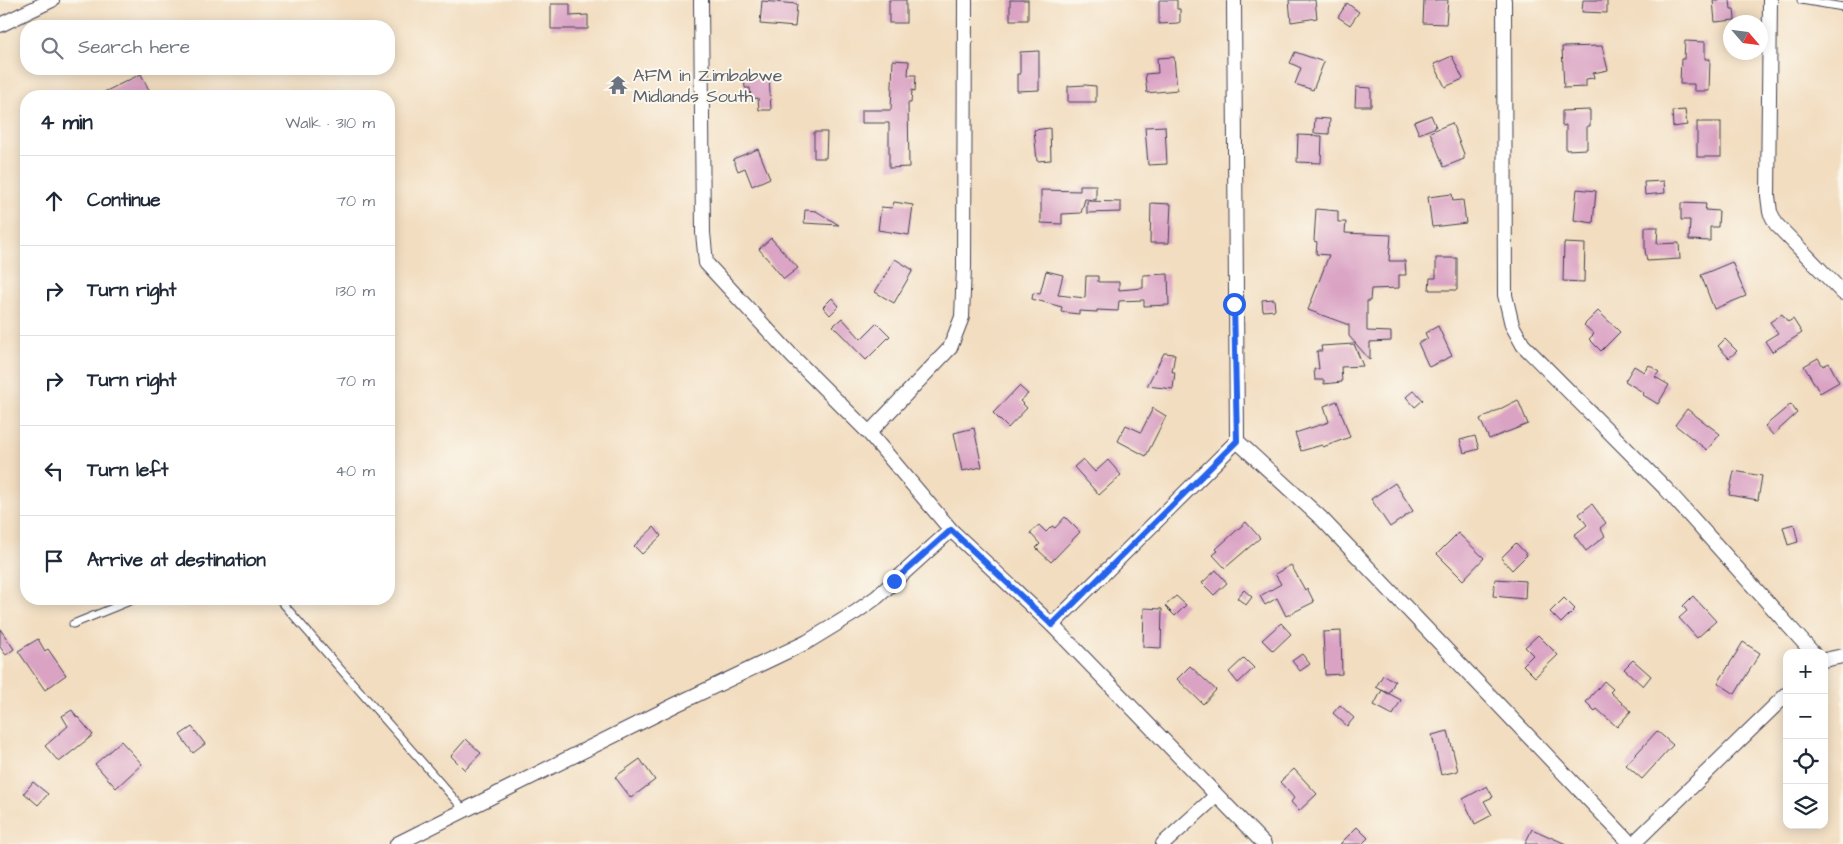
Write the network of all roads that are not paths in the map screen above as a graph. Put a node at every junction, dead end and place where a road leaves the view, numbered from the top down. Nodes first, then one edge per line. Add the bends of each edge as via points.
1 (52, 0) edge
2 (701, 0) edge
3 (965, 0) edge
4 (1234, 0) edge
5 (1504, 0) edge
6 (1770, 0) edge
7 (1801, 0) edge
8 (1843, 7) edge
9 (0, 26) edge
10 (1843, 293) edge
11 (869, 433) junction
12 (1237, 441) junction
13 (951, 530) junction
14 (120, 605) edge
15 (284, 605) edge
16 (73, 624) dead end
17 (1052, 625) junction
18 (1809, 649) edge
19 (1843, 656) edge
20 (1828, 659) edge
21 (1783, 698) edge
22 (1216, 796) junction
23 (465, 811) junction
24 (397, 844) edge
25 (1162, 844) edge
26 (1264, 844) edge
27 (1632, 844) edge

1 - 9 street
2 - 11 street via 706,263
3 - 11 street via 962,317 950,348
4 - 12 street
5 - 18 street via 1505,295 1512,325 1523,345 1666,489
6 - 10 street via 1770,212 1776,224
7 - 8 lane
11 - 13 street
12 - 17 street
12 - 27 street via 1322,518
13 - 17 street
13 - 23 street via 863,607 807,642
14 - 16 lane
15 - 23 lane
17 - 22 street
19 - 20 street
21 - 27 street
22 - 25 street
22 - 26 street
23 - 24 street

